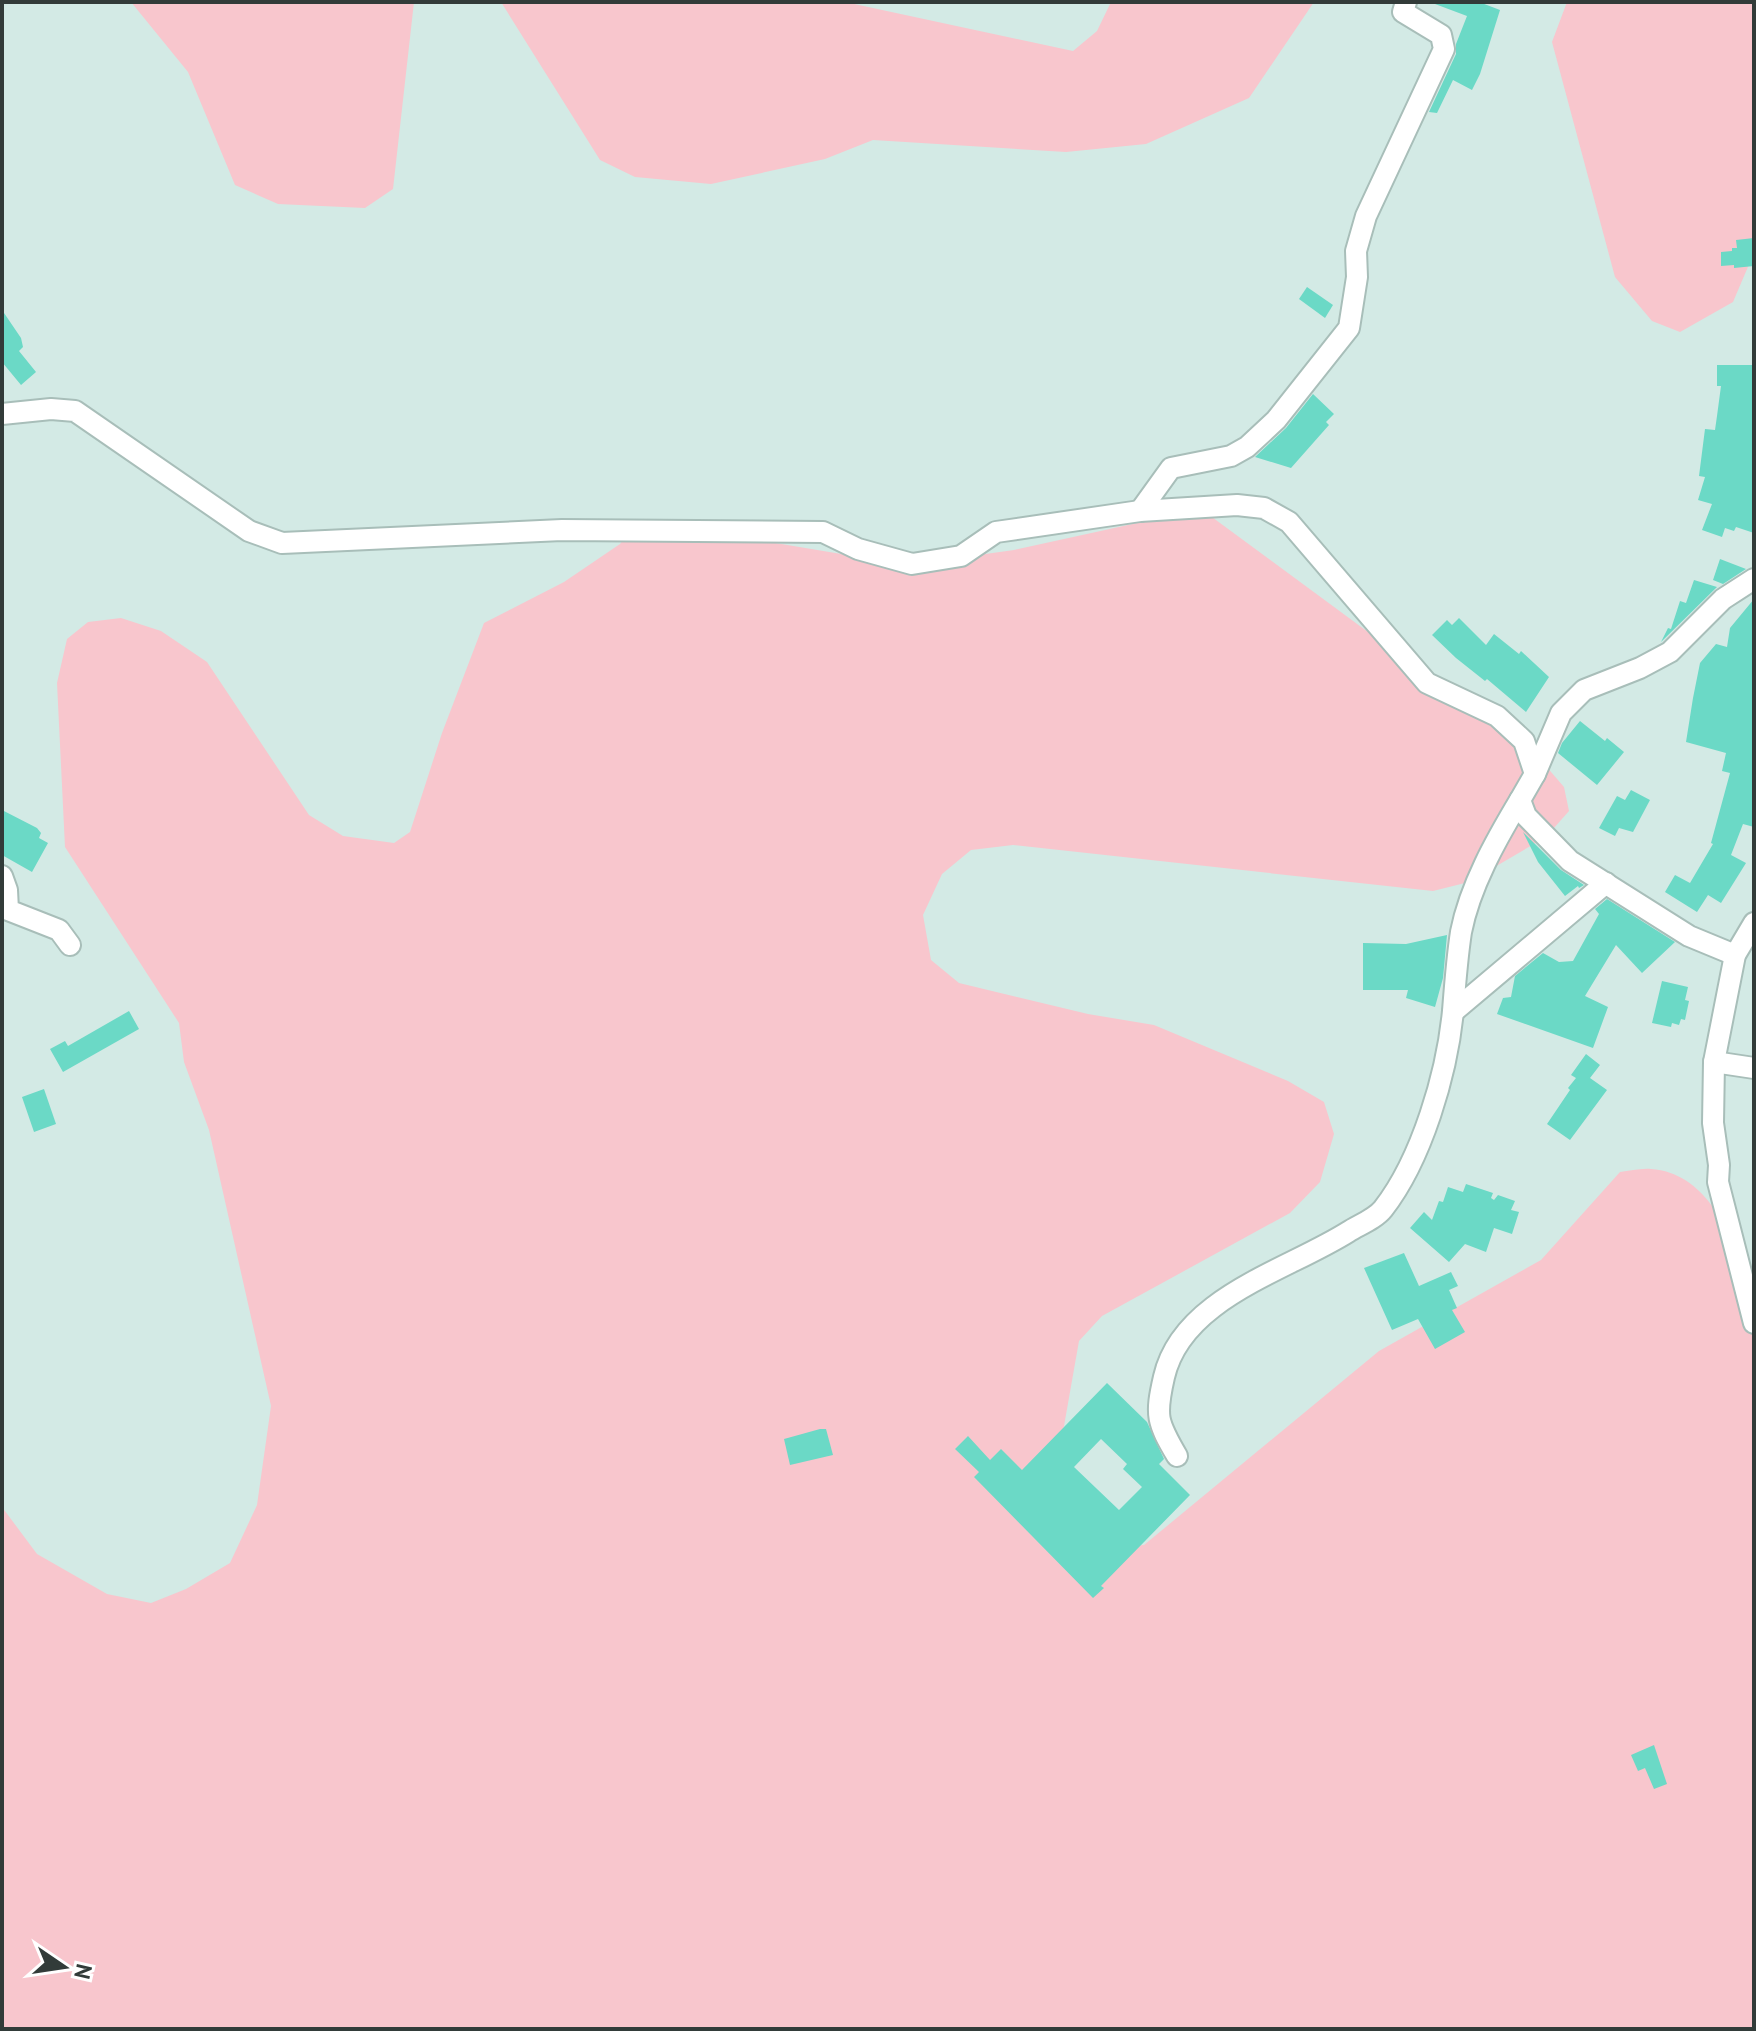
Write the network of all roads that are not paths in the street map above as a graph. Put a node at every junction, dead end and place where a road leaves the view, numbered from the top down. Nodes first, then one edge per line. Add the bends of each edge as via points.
1 (1406, 2) edge
2 (2, 414) edge
3 (1140, 511) junction
4 (1754, 579) edge
5 (1535, 774) junction
6 (1520, 800) junction
7 (2, 876) edge
8 (1606, 883) junction
9 (1754, 923) edge
10 (70, 945) dead end
11 (1735, 955) junction
12 (1453, 1012) junction
13 (1714, 1062) junction
14 (1754, 1068) edge
15 (1754, 1323) edge
16 (1177, 1456) dead end

1 - 3 street via 1403,12 1441,35 1444,49 1366,216 1356,251 1349,328 1276,420 1247,447 1231,456 1171,468
2 - 3 street via 75,411 249,531 282,543 562,530 823,532 858,549 912,564 961,556 996,532
3 - 5 street via 1237,505 1264,508 1289,522 1427,683 1497,716 1524,741
4 - 5 street via 1723,599 1670,652 1584,690 1561,713
5 - 6 street
6 - 8 street via 1526,816 1570,861
6 - 12 street via 1489,850 1462,930
7 - 10 street via 8,910 59,930
8 - 11 street via 1689,936
8 - 12 street
9 - 11 street
11 - 13 street
12 - 16 street via 1441,1078 1422,1133 1404,1177 1381,1212 1212,1306 1185,1332 1168,1360 1157,1406 1161,1429
13 - 14 street
13 - 15 street via 1718,1182

